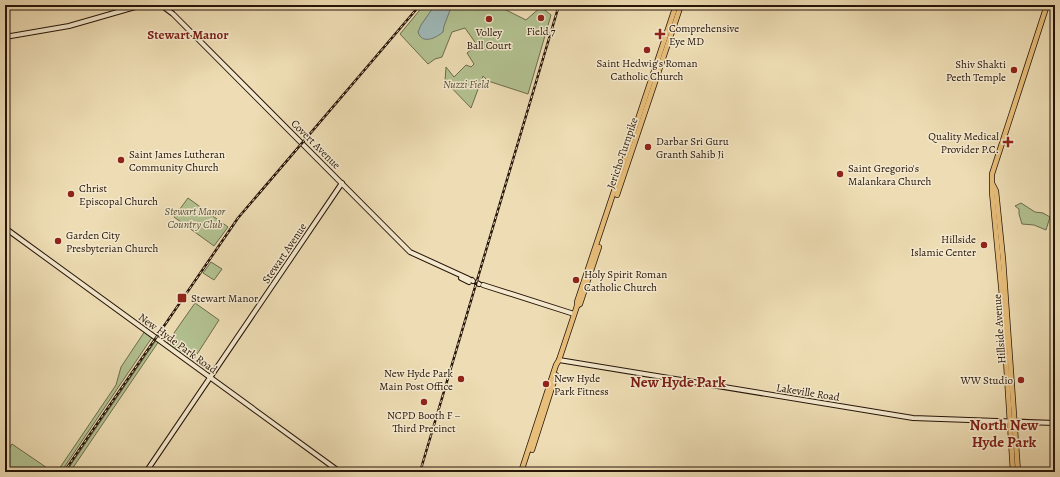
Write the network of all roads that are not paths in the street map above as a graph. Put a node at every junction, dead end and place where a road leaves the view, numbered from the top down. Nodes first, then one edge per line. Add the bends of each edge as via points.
1 (142, 5) edge
2 (161, 5) edge
3 (676, 5) edge
4 (681, 5) edge
5 (1047, 5) edge
6 (5, 37) edge
7 (653, 73) junction
8 (650, 99) junction
9 (342, 183) junction
10 (5, 228) edge
11 (592, 265) junction
12 (574, 314) junction
13 (560, 360) junction
14 (210, 378) junction
15 (1012, 422) junction
16 (537, 423) junction
17 (1055, 423) edge
18 (538, 431) junction
19 (146, 472) edge
20 (340, 472) edge
21 (521, 472) edge
22 (524, 472) edge
23 (1014, 472) edge
24 (1018, 472) edge

1 - 6 main road via 69,26
2 - 9 main road, Covert Avenue via 169,8
3 - 7 main road, Jericho Turnpike
4 - 8 main road, Jericho Turnpike
5 - 15 main road, Hillside Avenue via 992,174 1000,231
7 - 8 main road via 655,75
7 - 11 main road, Jericho Turnpike
8 - 11 main road, Jericho Turnpike
9 - 12 main road, Covert Avenue via 411,252 475,282
9 - 14 main road, Stewart Avenue
10 - 14 main road, New Hyde Park Road
11 - 12 main road, Jericho Turnpike via 580,304
12 - 13 main road, Jericho Turnpike
13 - 15 main road, Lakeville Road via 907,417
13 - 16 main road, Jericho Turnpike via 556,365
13 - 18 main road, Jericho Turnpike
14 - 19 main road, Stewart Avenue
14 - 20 main road, New Hyde Park Road
15 - 17 main road, Lakeville Road
15 - 23 main road, Hillside Avenue
15 - 24 main road, Hillside Avenue
16 - 18 main road
16 - 21 main road, Jericho Turnpike
18 - 22 main road, Jericho Turnpike

